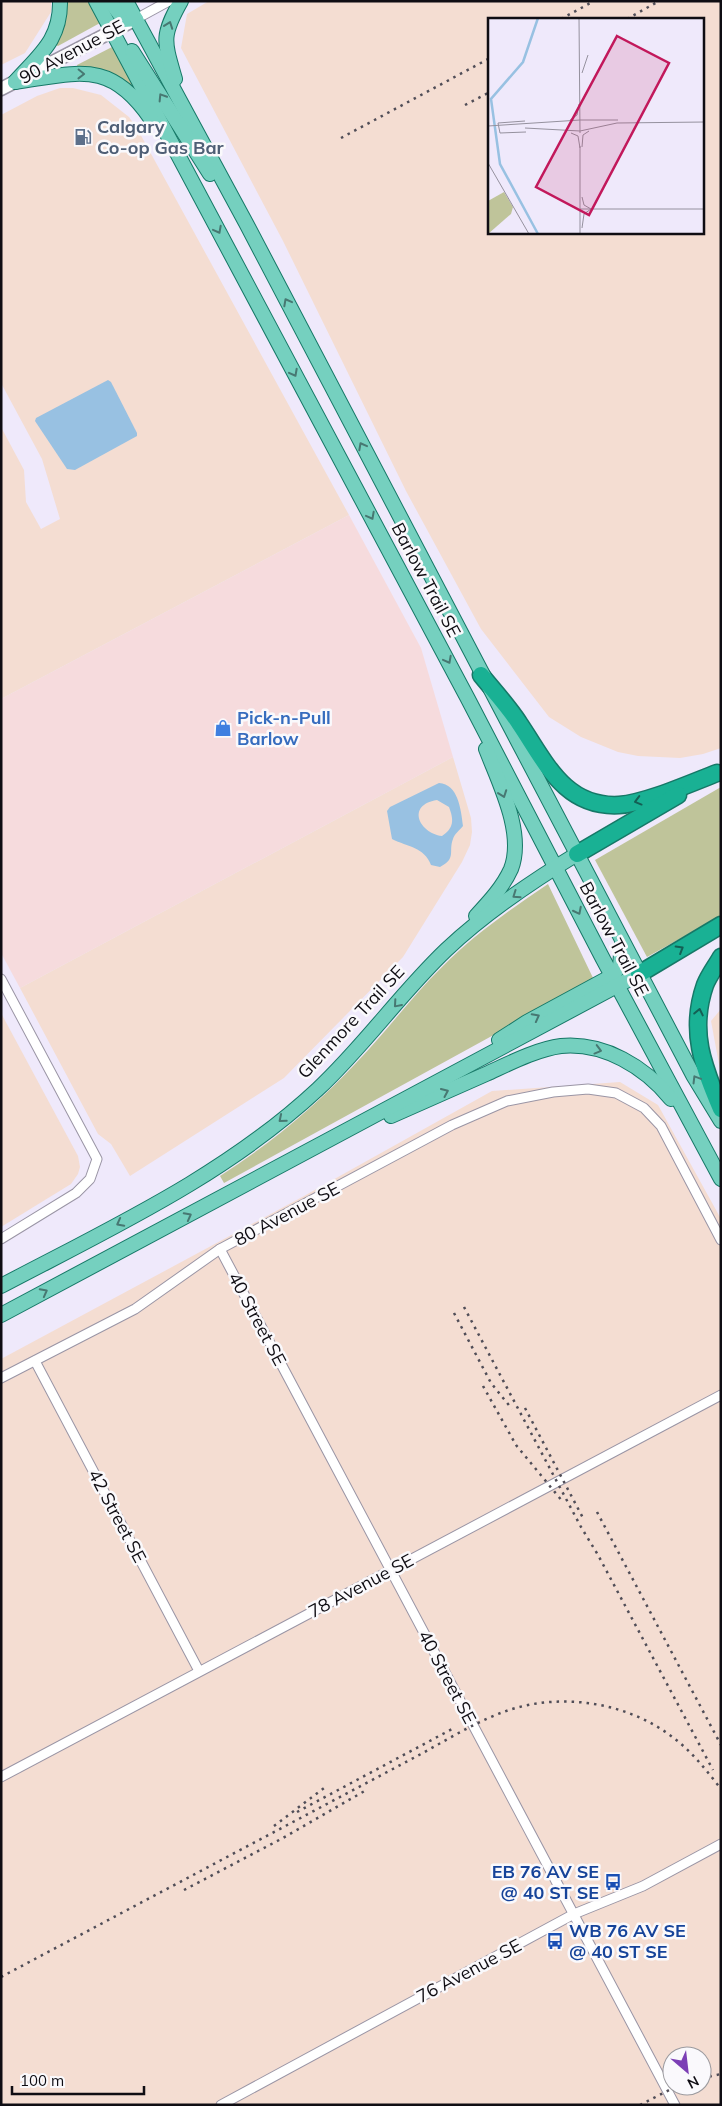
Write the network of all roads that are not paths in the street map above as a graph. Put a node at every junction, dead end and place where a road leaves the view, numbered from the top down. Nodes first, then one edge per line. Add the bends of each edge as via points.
1 (60, 1) edge
2 (96, 1) edge
3 (110, 1) edge
4 (126, 1) edge
5 (169, 1) edge
6 (181, 1) edge
7 (136, 19) junction
8 (112, 31) junction
9 (15, 82) junction
10 (1, 89) edge
11 (192, 122) junction
12 (195, 187) junction
13 (247, 225) junction
14 (481, 675) junction
15 (468, 699) junction
16 (719, 772) edge
17 (577, 854) junction
18 (556, 867) junction
19 (721, 925) edge
20 (622, 942) junction
21 (445, 951) junction
22 (721, 957) edge
23 (639, 974) junction
24 (1, 979) edge
25 (615, 981) junction
26 (721, 1109) edge
27 (721, 1121) edge
28 (697, 1134) junction
29 (335, 1137) junction
30 (721, 1179) edge
31 (1, 1239) edge
32 (721, 1240) edge
33 (220, 1249) junction
34 (1, 1286) edge
35 (1, 1315) edge
36 (35, 1361) junction
37 (1, 1378) edge
38 (721, 1395) edge
39 (390, 1571) junction
40 (199, 1671) junction
41 (1, 1777) edge
42 (721, 1844) edge
43 (574, 1914) junction
44 (221, 2105) edge
45 (675, 2105) edge

1 - 9 main road via 54,39
2 - 8 main road, Barlow Trail SE
3 - 7 main road via 124,20
4 - 7 main road, Barlow Trail SE
5 - 7 street, 90 Avenue SE
11 -> 6 main road via 166,45 166,31
7 - 8 street, 90 Avenue SE
7 - 11 main road, Barlow Trail SE
8 - 9 street, 90 Avenue SE
8 - 12 main road, Barlow Trail SE
13 -> 8 main road via 233,211 129,45
9 - 10 street, 90 Avenue SE
9 -> 12 main road via 78,73 103,77 126,88
11 - 13 main road, Barlow Trail SE
12 -> 15 main road, Barlow Trail SE
14 -> 13 main road, Barlow Trail SE
16 -> 14 highway via 621,805 589,801 560,784 518,721
14 - 17 main road, Barlow Trail SE
15 - 18 main road, Barlow Trail SE
15 -> 21 main road via 512,820 514,854 510,869 493,898
16 - 17 highway, Glenmore Trail SE
17 - 18 main road, Glenmore Trail SE
17 - 20 main road, Barlow Trail SE
18 -> 21 main road, Glenmore Trail SE via 475,924
18 -> 25 main road, Barlow Trail SE
23 -> 19 highway
20 - 23 main road, Barlow Trail SE
20 - 25 main road
21 -> 34 main road, Glenmore Trail SE via 318,1089 269,1130 223,1164 159,1203
26 -> 22 highway via 704,1069 697,1034 697,1018 706,983
23 - 25 main road
27 -> 23 main road, Barlow Trail SE
24 - 31 street via 97,1159 90,1179 76,1192
25 - 28 main road, Barlow Trail SE
29 -> 25 main road via 436,1082 526,1022
29 -> 28 main road via 374,1124 521,1058 561,1046 589,1048 628,1061 655,1080
28 - 30 main road, Barlow Trail SE
35 -> 29 main road
32 - 33 street, 80 Avenue SE via 661,1126 644,1108 616,1093 588,1089 507,1101 452,1125
33 - 36 street, 80 Avenue SE via 135,1308
33 - 39 street, 40 Street SE
36 - 37 street, 80 Avenue SE
36 - 40 street, 42 Street SE
38 - 39 street, 78 Avenue SE
39 - 40 street, 78 Avenue SE
39 - 43 street, 40 Street SE
40 - 41 street, 78 Avenue SE
42 - 43 street, 76 Avenue SE via 643,1886
43 - 44 street, 76 Avenue SE
43 - 45 street, 40 Street SE

